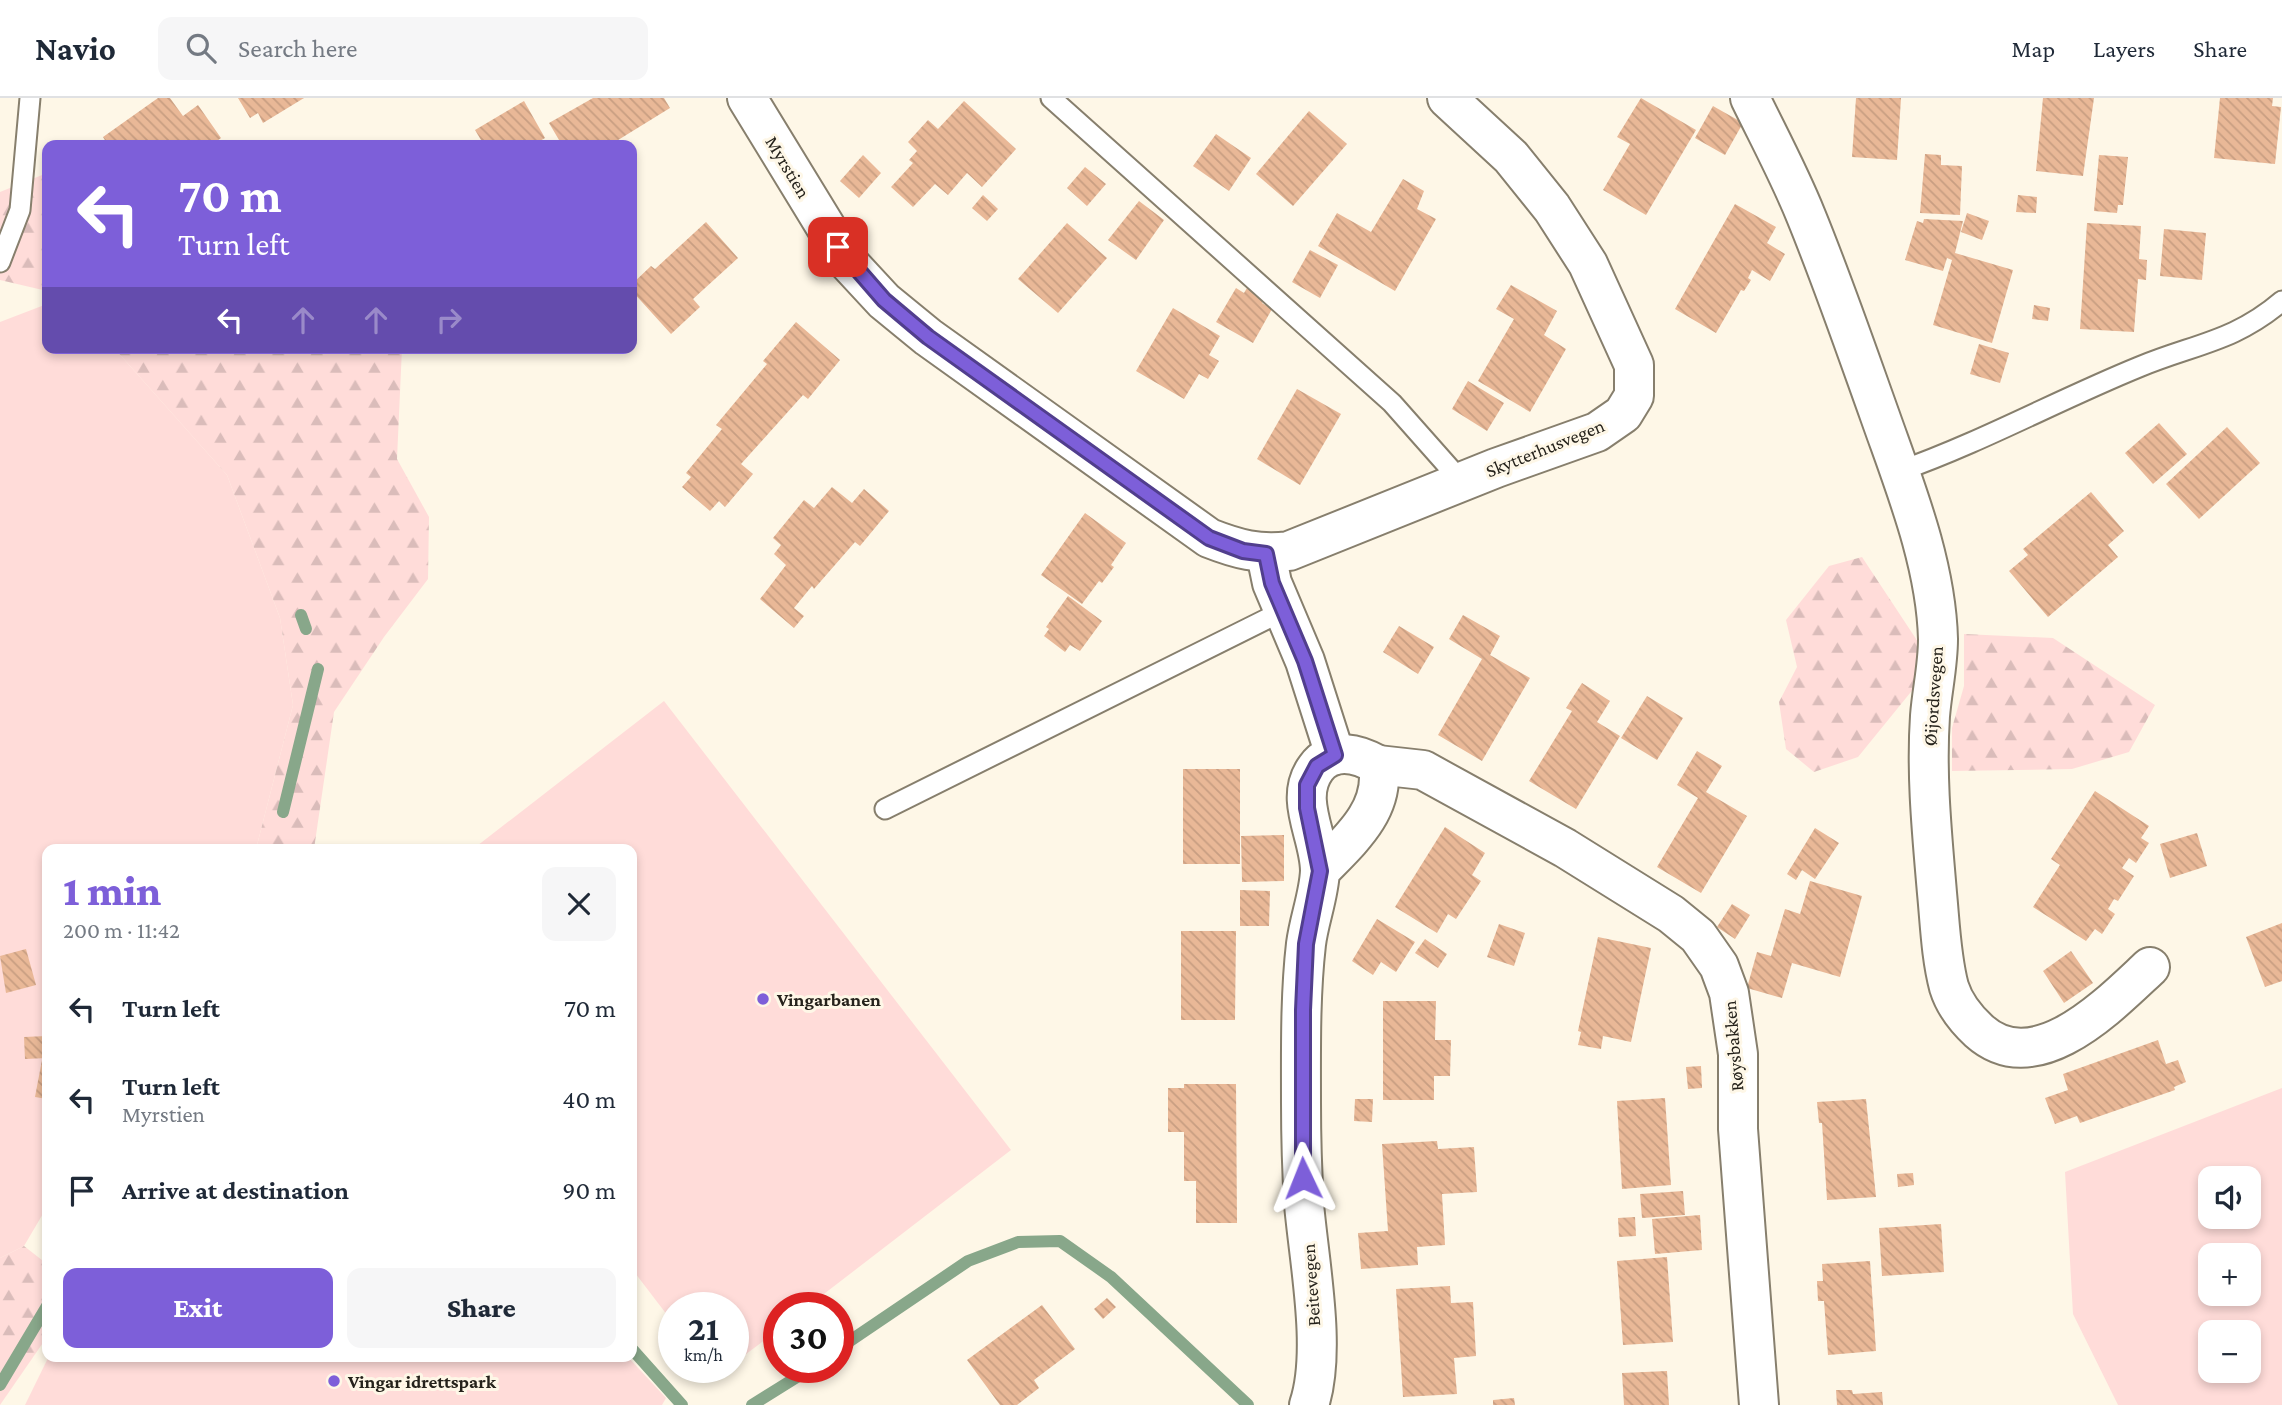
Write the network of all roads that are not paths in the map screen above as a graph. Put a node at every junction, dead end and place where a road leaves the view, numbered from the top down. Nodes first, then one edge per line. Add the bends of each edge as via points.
1 (30, 98) edge
2 (747, 98) edge
3 (1051, 98) edge
4 (1447, 98) edge
5 (1751, 98) edge
6 (0, 262) edge
7 (2282, 301) edge
8 (1899, 471) junction
9 (1462, 482) junction
10 (1266, 554) junction
11 (1283, 611) junction
12 (1335, 755) junction
13 (1378, 765) junction
14 (885, 809) dead end
15 (1320, 871) junction
16 (2150, 967) dead end
17 (1309, 1405) edge
18 (1759, 1405) edge

1 - 6 lane via 20,210
2 - 10 street, Myrstien via 846,260 884,300 928,337 1209,538
3 - 9 lane via 1392,403
4 - 9 street, Skytterhusvegen via 1511,157 1552,208 1588,264 1633,365 1634,396 1623,414 1598,432
5 - 8 street, Øijordsvegen via 1805,214
7 - 8 lane via 2258,322 2227,338 2141,366 1944,456
8 - 16 street, Øijordsvegen via 1920,537 1938,637 1930,713 1929,792 1950,990 1981,1033 2004,1044 2033,1047 2070,1033 2112,1003
9 - 10 street, Skytterhusvegen via 1289,551
10 - 11 street
11 - 12 street via 1305,661
11 - 14 lane
12 - 13 street via 1359,754
12 - 15 street, Beitevegen via 1317,766 1307,785
13 - 15 street via 1381,785 1374,805
13 - 18 street, Røysbakken via 1423,770 1565,848 1671,914 1709,950 1729,993 1738,1054 1738,1129
15 - 17 street, Beitevegen via 1306,944 1303,1010 1304,1188 1315,1335 1315,1387

